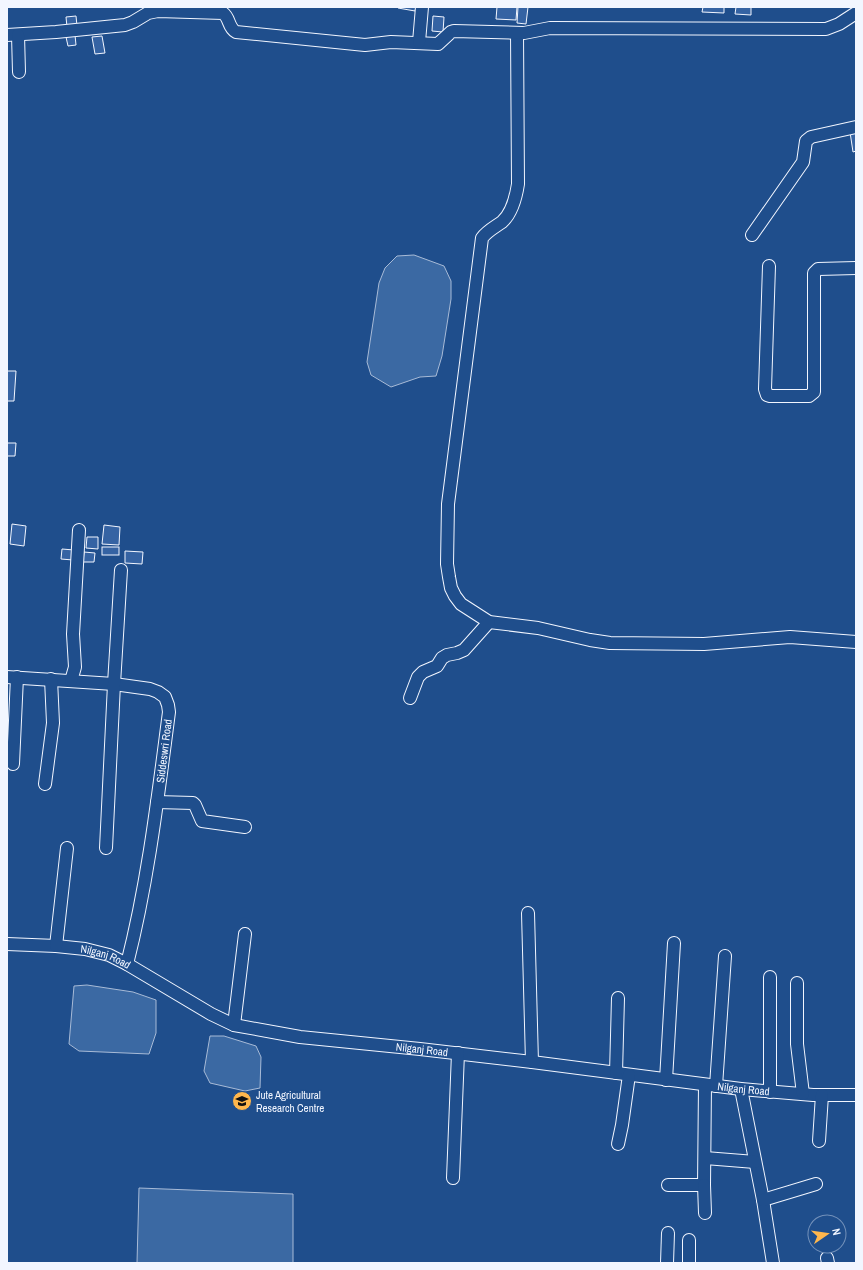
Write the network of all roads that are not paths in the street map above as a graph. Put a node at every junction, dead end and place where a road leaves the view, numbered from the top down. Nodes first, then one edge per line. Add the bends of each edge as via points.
1 (422, 7) edge
2 (176, 9) edge
3 (206, 10) edge
4 (856, 13) edge
5 (517, 33) junction
6 (12, 35) edge
7 (419, 42) junction
8 (19, 72) dead end
9 (856, 127) edge
10 (752, 235) dead end
11 (769, 266) dead end
12 (856, 268) edge
13 (79, 530) dead end
14 (121, 570) dead end
15 (489, 622) junction
16 (856, 642) edge
17 (12, 677) edge
18 (51, 679) junction
19 (70, 681) junction
20 (114, 684) junction
21 (410, 698) dead end
22 (13, 764) dead end
23 (45, 784) dead end
24 (158, 802) junction
25 (245, 827) dead end
26 (67, 848) dead end
27 (106, 848) dead end
28 (528, 912) dead end
29 (245, 934) dead end
30 (674, 943) dead end
31 (7, 944) edge
32 (56, 946) junction
33 (725, 956) dead end
34 (127, 964) junction
35 (770, 977) dead end
36 (797, 983) dead end
37 (618, 998) dead end
38 (234, 1024) junction
39 (458, 1053) junction
40 (532, 1062) junction
41 (616, 1073) junction
42 (629, 1075) junction
43 (666, 1080) junction
44 (711, 1085) junction
45 (741, 1089) junction
46 (770, 1092) junction
47 (803, 1094) junction
48 (822, 1095) junction
49 (856, 1095) edge
50 (819, 1141) dead end
51 (618, 1144) dead end
52 (705, 1158) junction
53 (755, 1162) junction
54 (453, 1178) dead end
55 (816, 1184) dead end
56 (668, 1185) dead end
57 (704, 1185) junction
58 (763, 1200) junction
59 (705, 1213) dead end
60 (668, 1234) dead end
61 (689, 1240) dead end
62 (667, 1263) edge
63 (690, 1263) edge
64 (773, 1263) edge

1 - 7 street
2 - 3 street
2 - 6 street via 153,12 125,25
3 - 7 street via 225,14 236,32 365,45
4 - 5 street via 834,27 818,30 550,28
5 - 7 street via 454,31 438,44
5 - 15 street via 517,190 508,215 482,238 448,504 447,564 451,588 461,604
6 - 8 street
9 - 10 street via 808,138 803,162
11 - 12 street via 765,389 770,396 809,396 814,392 814,273 818,269
13 - 19 street via 73,634 75,667
14 - 20 street
15 - 16 street via 621,643 704,644 790,637
15 - 21 street via 464,650 447,655 437,666 423,672 418,677
17 - 18 street, Siddeswri Road
17 - 22 street
18 - 19 street, Siddeswri Road
18 - 23 street via 53,723
19 - 20 street, Siddeswri Road
20 - 24 street, Siddeswri Road via 158,692 165,697 168,705
20 - 27 street
24 - 25 street via 193,802 202,821
24 - 34 street, Siddeswri Road via 137,923
26 - 32 street
28 - 40 street
29 - 38 street
30 - 43 street
31 - 32 street, Nilganj Road
32 - 34 street, Nilganj Road via 109,955
33 - 44 street
34 - 38 street, Nilganj Road via 211,1014
35 - 46 street
36 - 47 street via 797,1044
37 - 41 street
38 - 39 street, Nilganj Road via 300,1037
39 - 40 street, Nilganj Road
39 - 54 street
40 - 41 street, Nilganj Road
41 - 42 street, Nilganj Road
42 - 43 street, Nilganj Road
42 - 51 street
43 - 44 street, Nilganj Road
44 - 45 street, Nilganj Road
44 - 52 street
45 - 46 street, Nilganj Road
45 - 53 street
46 - 47 street, Nilganj Road
47 - 48 street, Nilganj Road
48 - 49 street, Nilganj Road
48 - 50 street
52 - 53 street
52 - 57 street
53 - 58 street
55 - 58 street
56 - 57 street
57 - 59 street
58 - 64 street
60 - 62 street
61 - 63 street

